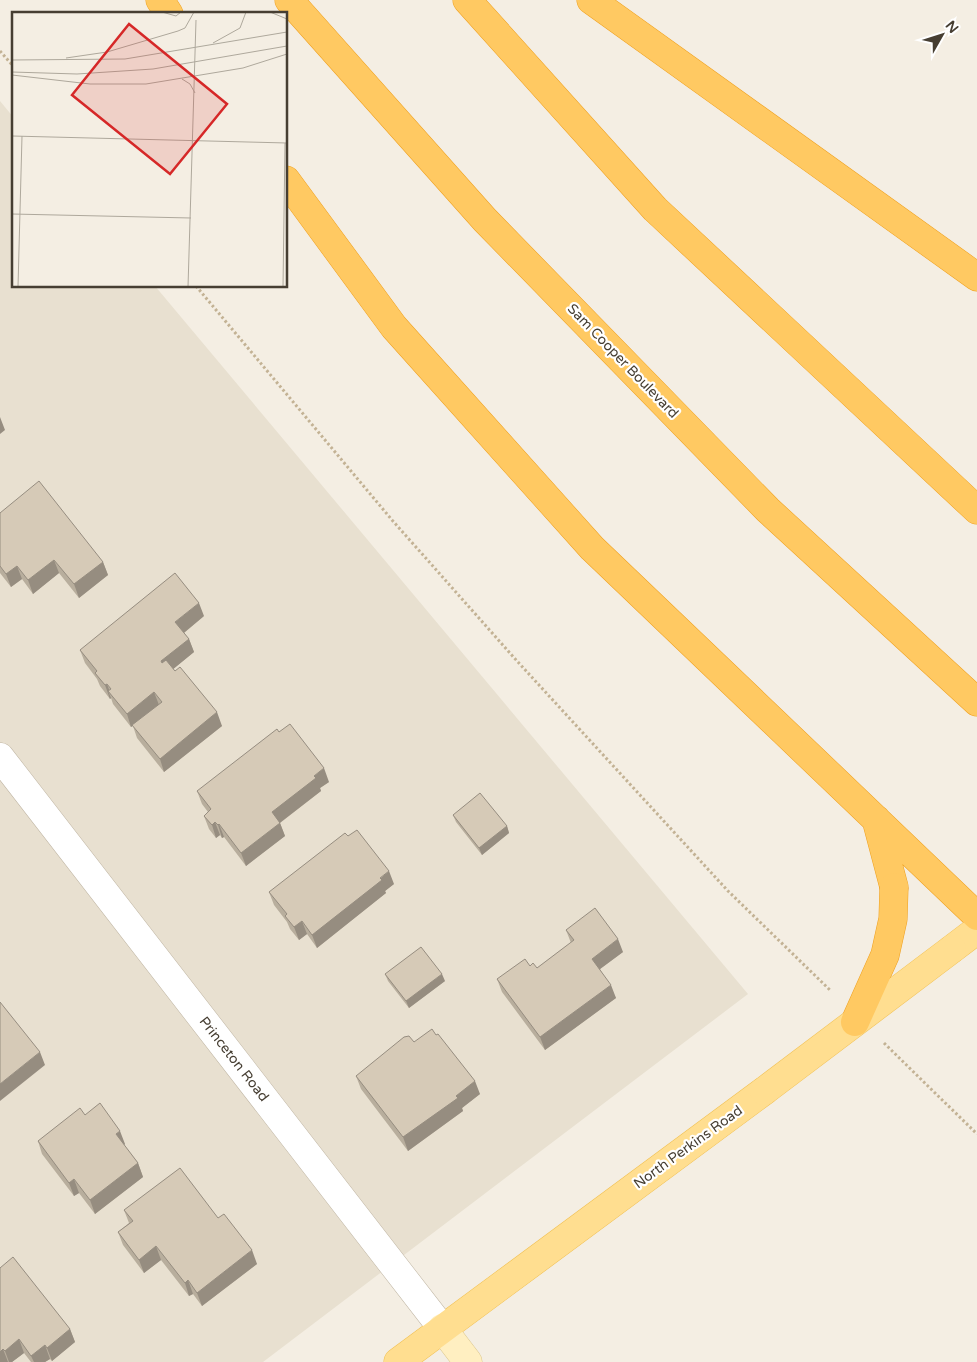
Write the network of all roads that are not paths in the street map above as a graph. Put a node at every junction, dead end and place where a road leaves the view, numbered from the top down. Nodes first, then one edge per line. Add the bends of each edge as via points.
1 (160, 0) edge
2 (289, 0) edge
3 (467, 0) edge
4 (590, 0) edge
5 (168, 12) edge
6 (288, 183) edge
7 (977, 277) edge
8 (977, 510) edge
9 (977, 702) edge
10 (0, 757) edge
11 (876, 819) junction
12 (977, 916) edge
13 (977, 930) edge
14 (866, 1030) junction
15 (442, 1328) junction
16 (398, 1362) edge
17 (468, 1362) edge

1 - 5 highway
2 - 9 highway, Sam Cooper Boulevard via 485,220 768,510
3 - 8 highway via 655,209
4 - 7 highway
6 - 11 highway via 394,327 592,548
10 - 15 street, Princeton Road
11 - 12 highway
11 - 14 highway, bridge via 894,887 893,919
13 - 14 main road, North Perkins Road, bridge via 952,949
14 - 15 main road, North Perkins Road, bridge via 764,1091
15 - 16 main road, North Perkins Road
15 - 17 street, Princeton Road

